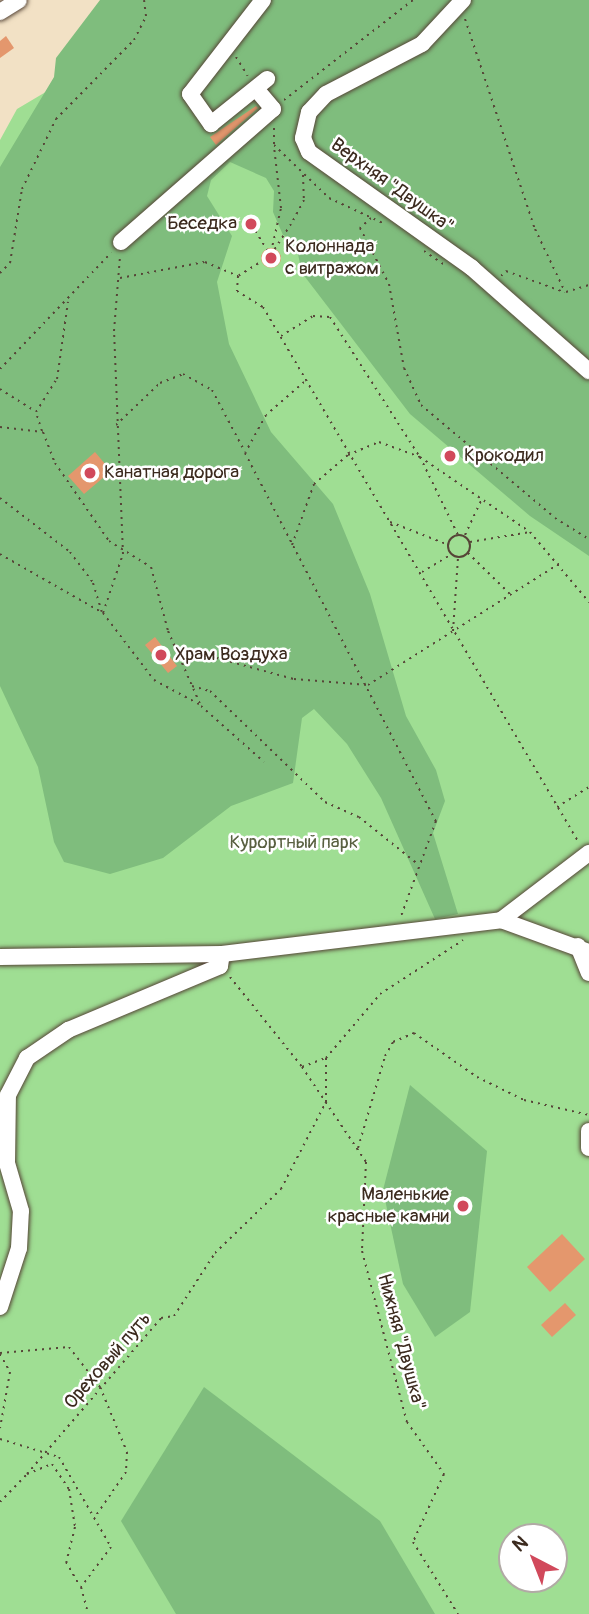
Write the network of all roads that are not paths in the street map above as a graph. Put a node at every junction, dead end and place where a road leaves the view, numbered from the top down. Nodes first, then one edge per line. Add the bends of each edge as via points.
1 (19, 0) edge
2 (263, 0) edge
3 (460, 6) edge
4 (0, 12) edge
5 (121, 242) road end
6 (589, 371) edge
7 (588, 854) edge
8 (501, 920) junction
9 (584, 949) edge
10 (0, 957) edge
11 (221, 960) junction
12 (589, 973) edge
13 (589, 1131) edge
14 (589, 1148) edge
15 (0, 1307) edge

1 - 4 street
2 - 5 street via 190,94 200,116 211,124 261,84 275,107
3 - 6 street, Верхняя "Двушка" via 422,44 326,94 309,112 303,138 309,152 472,268
7 - 8 street
8 - 9 street
8 - 11 street
9 - 12 street
10 - 11 street
11 - 15 street via 68,1030 27,1058 8,1095 7,1163 21,1211 19,1248
13 - 14 street

